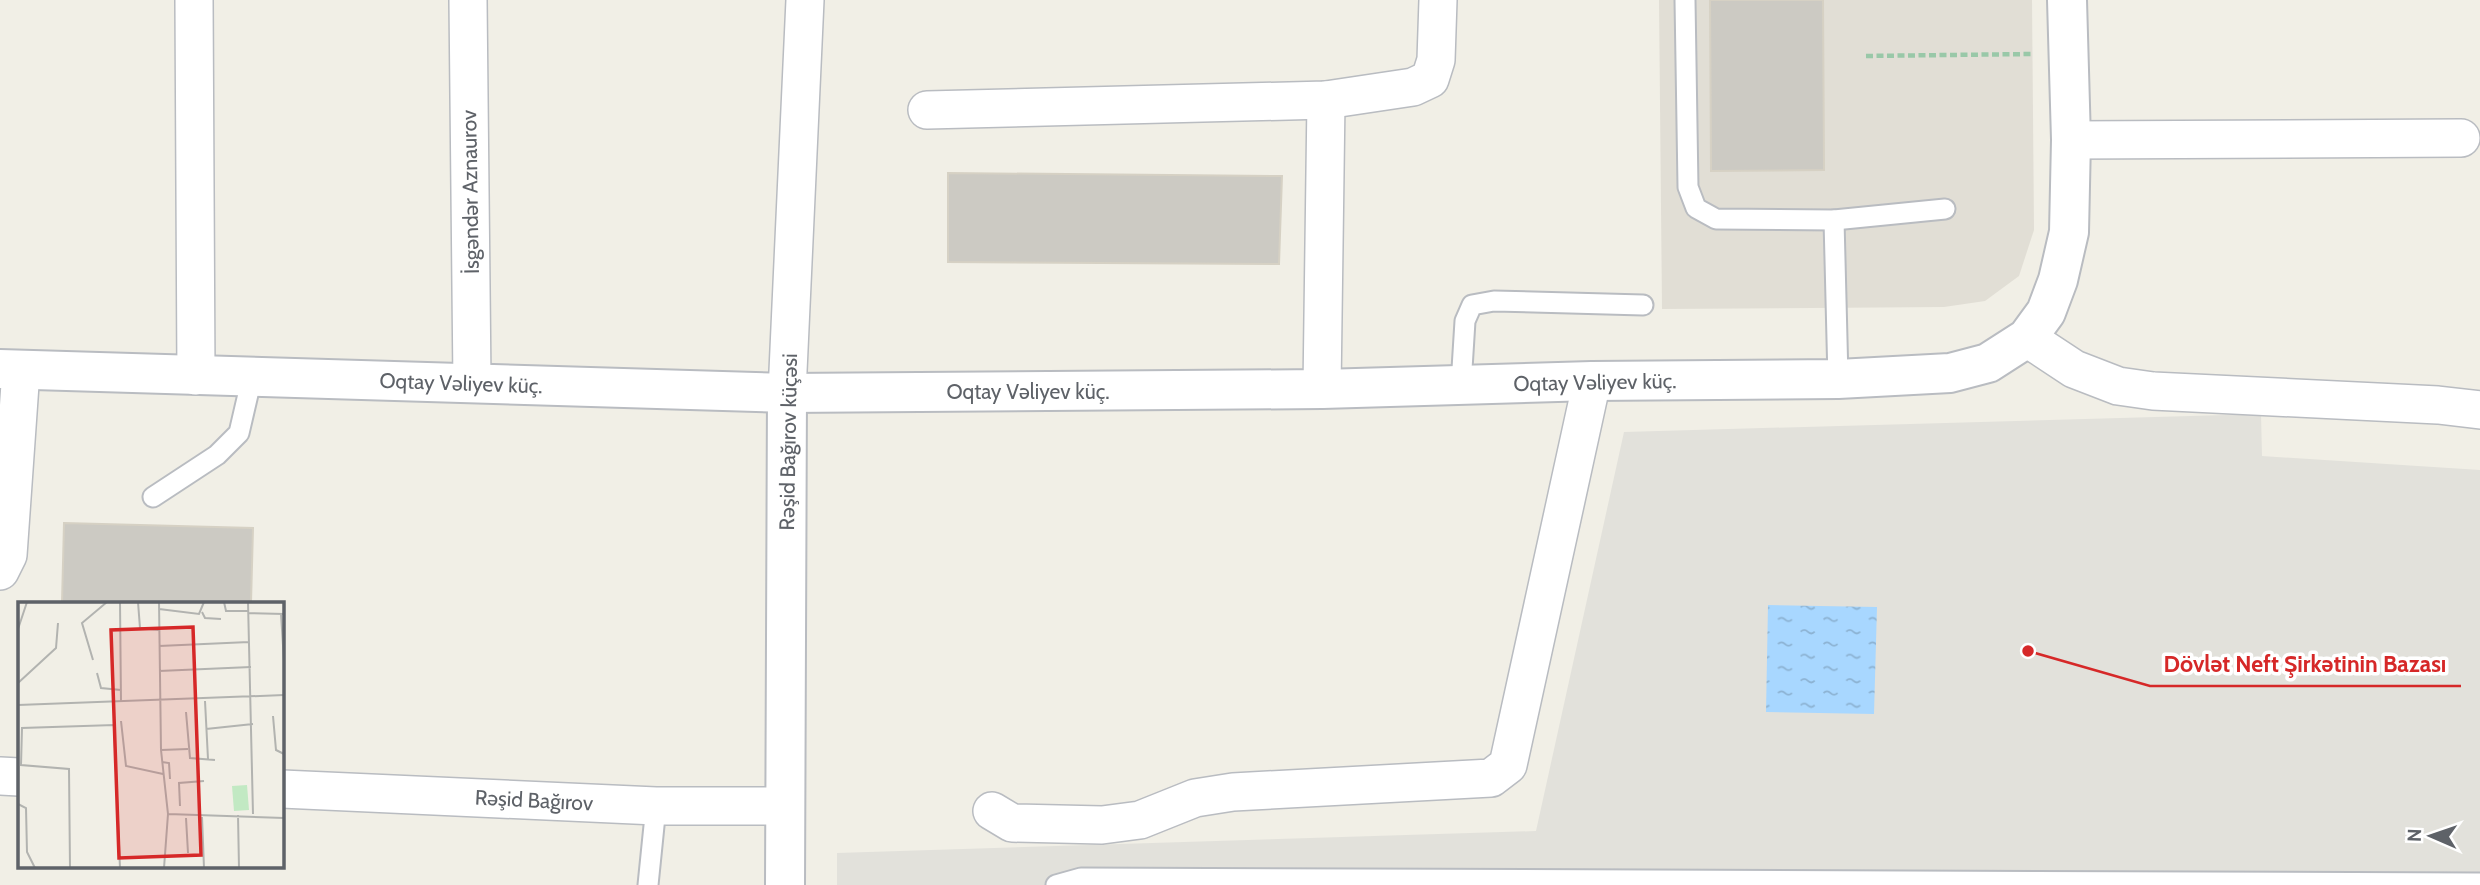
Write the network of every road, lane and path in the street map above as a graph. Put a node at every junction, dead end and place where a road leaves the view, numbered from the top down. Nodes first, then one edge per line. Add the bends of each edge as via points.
1 (194, 0) edge
2 (468, 0) edge
3 (805, 0) edge
4 (1438, 0) edge
5 (1685, 0) edge
6 (2067, 0) edge
7 (2068, 54) junction
8 (1866, 56) dead end
9 (1326, 100) junction
10 (927, 110) dead end
11 (2461, 138) dead end
12 (2071, 141) junction
13 (1944, 209) dead end
14 (1834, 220) junction
15 (1643, 305) dead end
16 (2027, 338) junction
17 (11, 370) edge
18 (196, 376) junction
19 (252, 377) junction
20 (1838, 379) junction
21 (1592, 381) junction
22 (472, 383) junction
23 (1461, 384) junction
24 (1322, 389) junction
25 (787, 393) junction
26 (2480, 410) edge
27 (153, 497) dead end
28 (0, 571) edge
29 (0, 776) edge
30 (18, 777) edge
31 (284, 789) edge
32 (656, 806) junction
33 (785, 806) junction
34 (992, 811) dead end
35 (2480, 883) edge
36 (648, 885) edge
37 (785, 885) edge
38 (1056, 885) edge

1 - 18 street
2 - 22 street, İsgəndər Aznaurov
3 - 25 street, Rəşid Bağırov küçəsi
4 - 9 street via 1436,60 1430,79
5 - 14 lane via 1688,187 1696,208 1716,219
6 - 7 street
7 - 8 path
7 - 12 street
9 - 10 street
9 - 24 street
11 - 12 street
12 - 16 street via 2069,232 2064,256 2046,312
13 - 14 lane
14 - 20 lane
15 - 23 lane via 1494,301 1472,305 1465,321
16 - 20 street, Oqtay Vəliyev küç. via 1988,363 1950,373
16 - 26 street via 2074,369 2118,386
17 - 18 street, Oqtay Vəliyev küç.
17 - 28 street, Oqtay Vəliyev küç. via 8,555
18 - 19 street, Oqtay Vəliyev küç.
19 - 22 street, Oqtay Vəliyev küç.
19 - 27 lane via 239,433 217,455
20 - 21 street, Oqtay Vəliyev küç.
21 - 23 street, Oqtay Vəliyev küç.
21 - 34 street via 1508,765 1491,778 1233,792 1195,798 1140,820 1102,825 1012,823
22 - 25 street, Oqtay Vəliyev küç.
23 - 24 street, Oqtay Vəliyev küç.
24 - 25 street, Oqtay Vəliyev küç.
25 - 33 street, Rəşid Bağırov küçəsi
29 - 30 street
31 - 32 street, Rəşid Bağırov
32 - 33 street, Rəşid Bağırov
32 - 36 lane
33 - 37 street, Rəşid Bağırov küçəsi
35 - 38 lane via 1080,878

